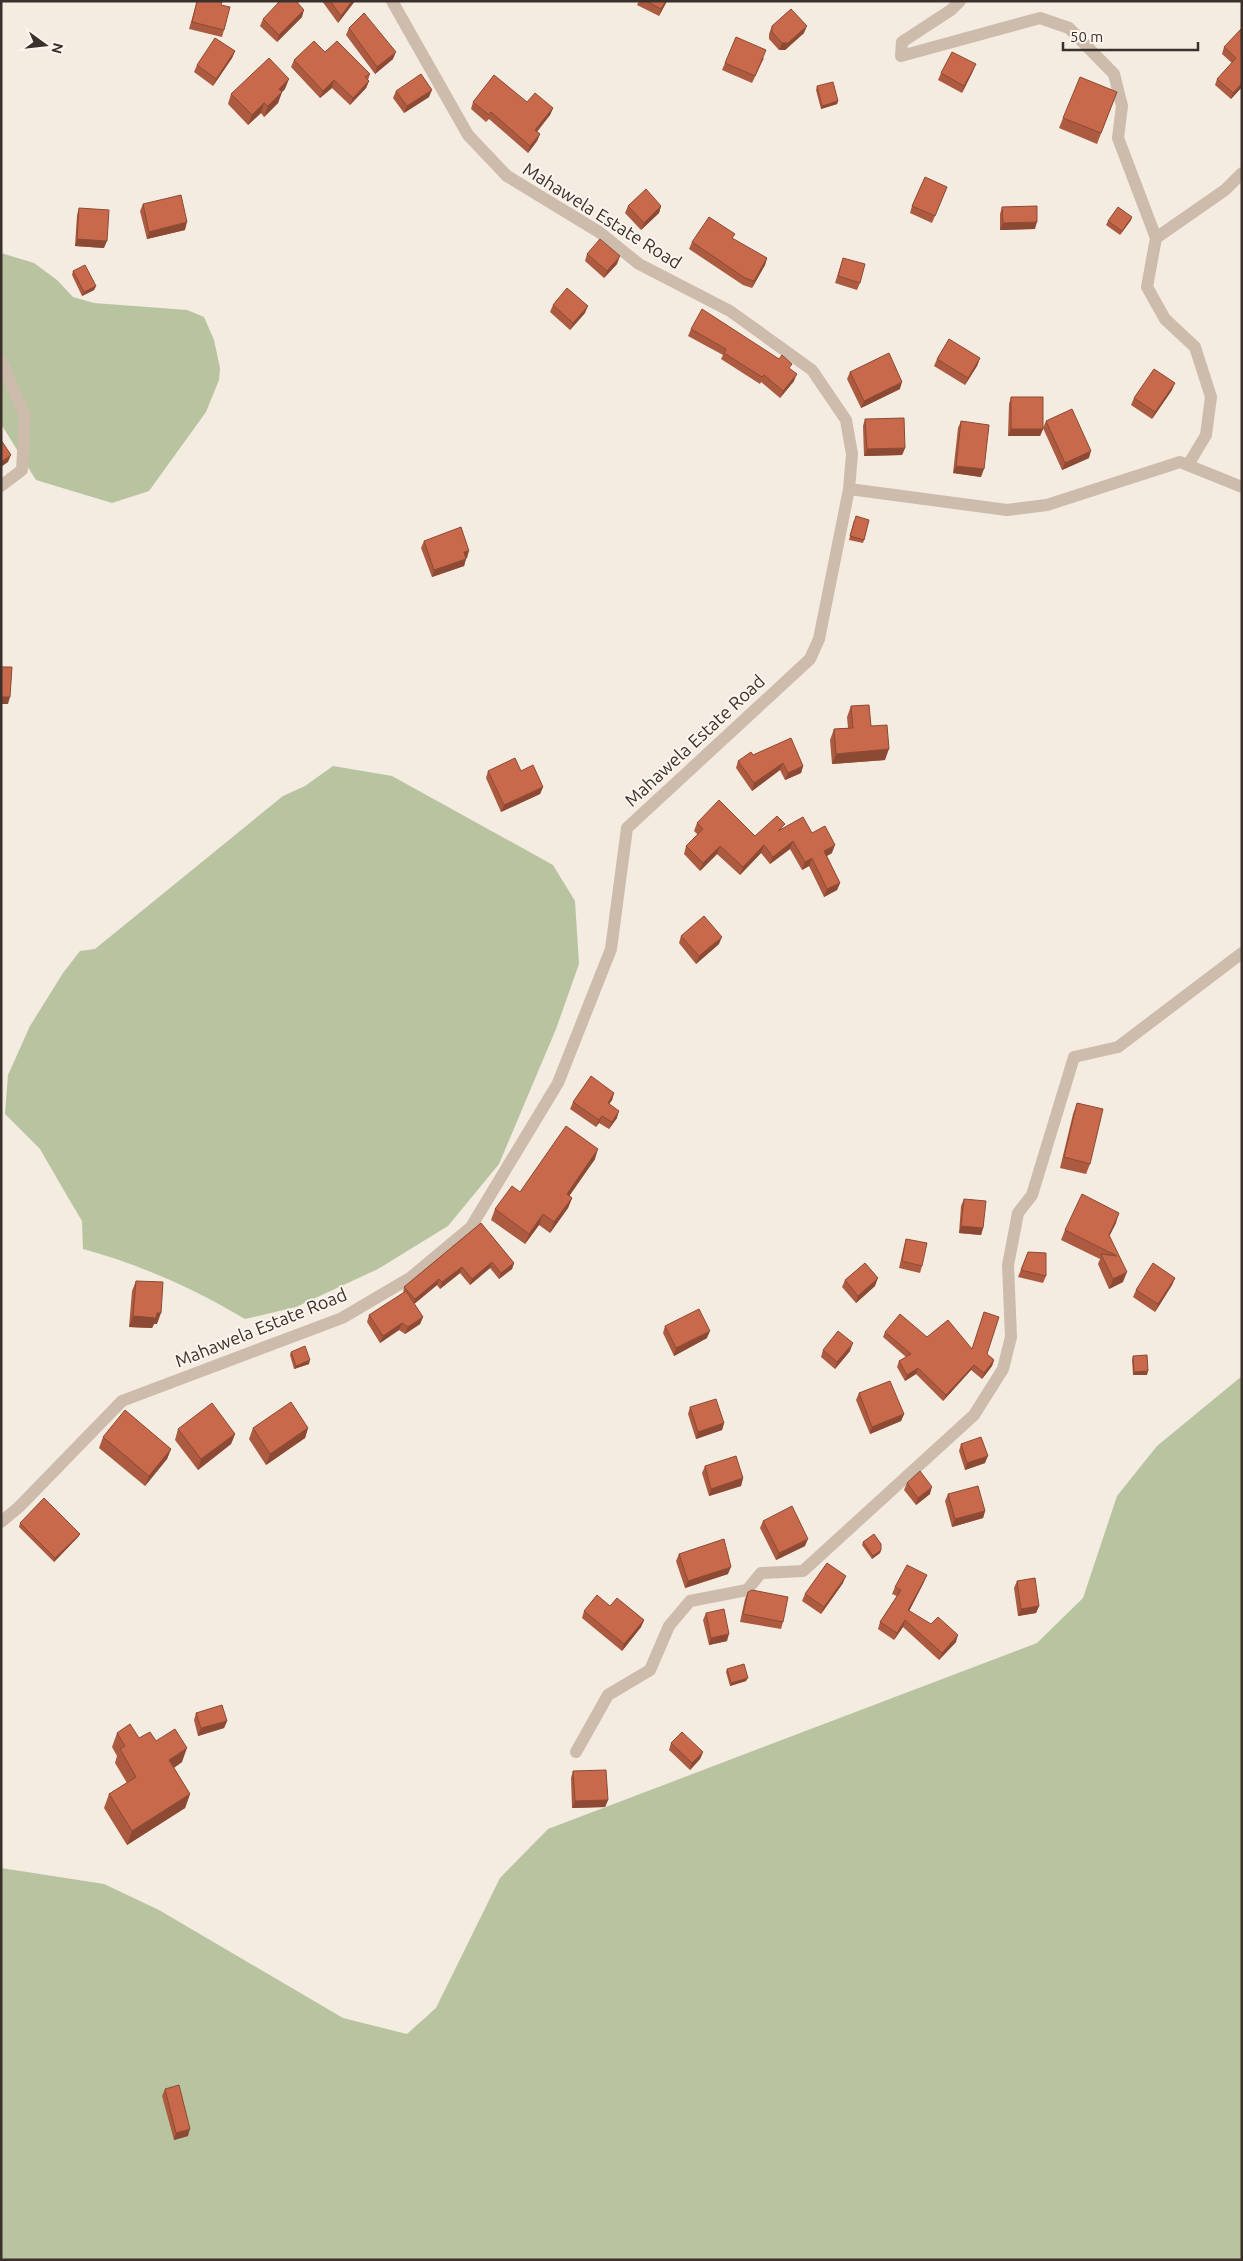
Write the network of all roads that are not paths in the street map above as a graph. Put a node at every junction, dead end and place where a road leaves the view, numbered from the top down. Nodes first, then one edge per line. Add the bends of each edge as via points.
1 (392, 1) edge
2 (960, 1) edge
3 (1242, 173) edge
4 (1156, 238) junction
5 (1, 360) edge
6 (1188, 465) junction
7 (1, 486) edge
8 (1242, 487) edge
9 (849, 489) junction
10 (1242, 953) edge
11 (1, 1522) edge
12 (576, 1752) dead end

1 - 9 street, Mahawela Estate Road via 468,135 507,176 598,232 639,264 730,311 812,370 846,420 852,454
2 - 4 street via 902,42 900,56 1040,18 1069,28 1114,74 1122,106 1118,138
3 - 4 street via 1225,190
4 - 6 street via 1147,287 1165,318 1195,347 1211,397 1206,435
5 - 7 street via 24,416 22,470
6 - 8 street
6 - 9 street via 1180,462 1047,505 1007,510
9 - 11 street, Mahawela Estate Road via 819,639 810,659 627,828 608,958 558,1083 471,1226 410,1278 342,1318 122,1401
10 - 12 street via 1118,1047 1074,1057 1032,1195 1018,1213 1008,1265 1011,1337 1003,1369 974,1416 803,1571 762,1573 747,1590 690,1601 669,1626 650,1670 608,1695

